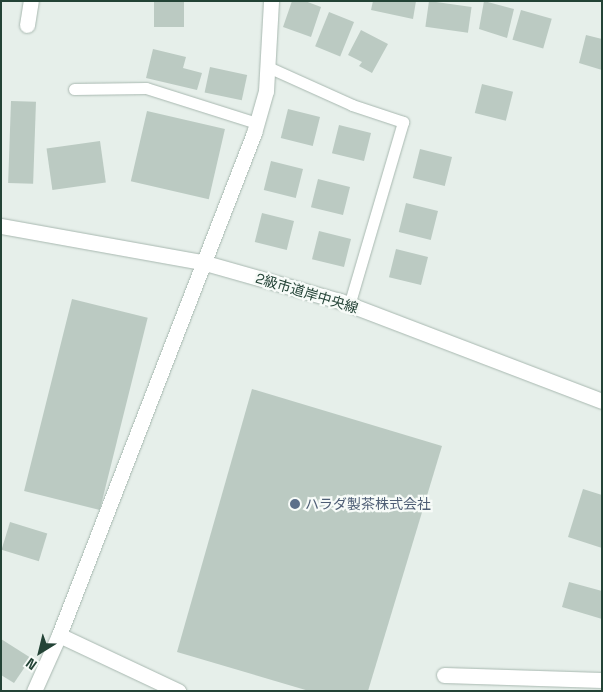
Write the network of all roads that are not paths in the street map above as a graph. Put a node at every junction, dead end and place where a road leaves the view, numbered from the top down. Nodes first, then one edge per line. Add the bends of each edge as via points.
1 (31, 1) edge
2 (271, 1) edge
3 (27, 26) dead end
4 (268, 67) junction
5 (74, 89) dead end
6 (257, 123) junction
7 (1, 226) edge
8 (202, 262) junction
9 (350, 304) junction
10 (602, 401) edge
11 (59, 635) junction
12 (444, 675) dead end
13 (602, 680) edge
14 (34, 691) edge
15 (178, 691) edge

1 - 3 street
2 - 4 street
4 - 6 street via 266,91
4 - 9 lane via 352,105 403,122
5 - 6 lane via 146,88
6 - 8 street
7 - 8 street, 2級市道岸中央線
8 - 9 street, 2級市道岸中央線
8 - 11 street
9 - 10 street, 2級市道岸中央線
11 - 14 street
11 - 15 street
12 - 13 street

